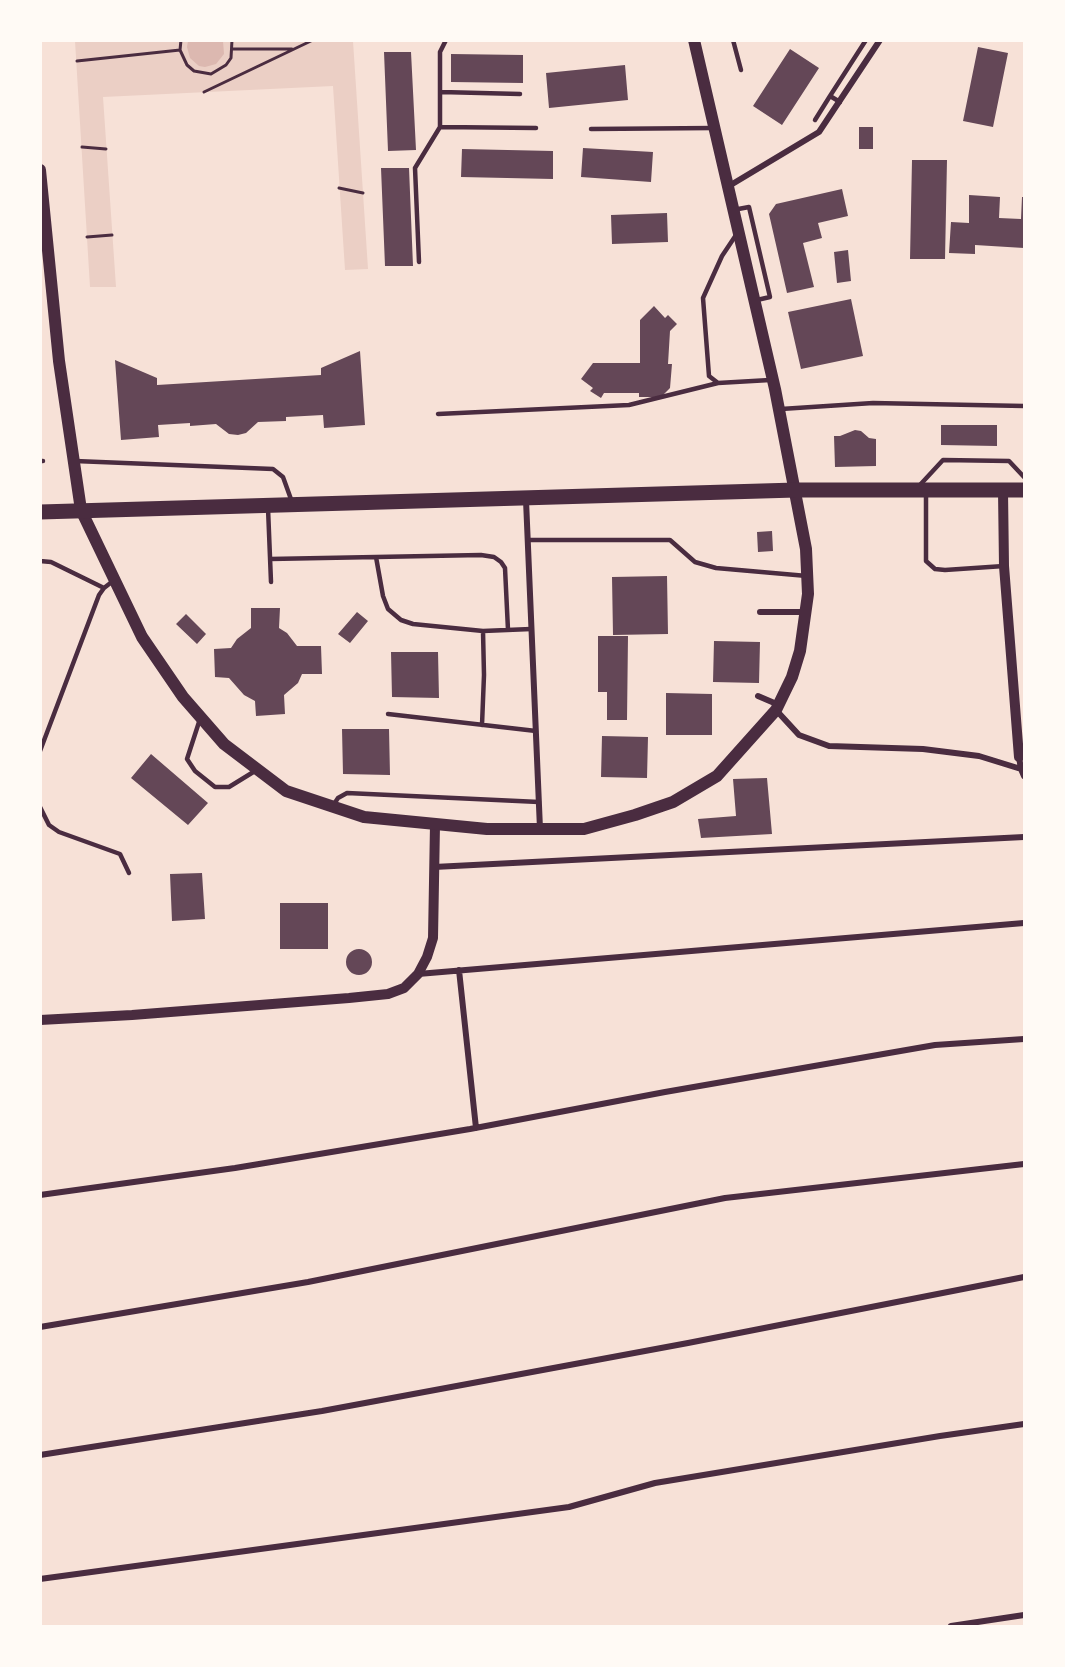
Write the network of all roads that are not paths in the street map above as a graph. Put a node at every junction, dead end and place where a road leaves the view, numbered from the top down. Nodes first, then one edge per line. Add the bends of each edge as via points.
1 (446, 40) edge
2 (694, 40) edge
3 (733, 40) edge
4 (866, 40) edge
5 (880, 40) edge
6 (741, 70) dead end
7 (441, 92) junction
8 (520, 94) dead end
9 (830, 96) junction
10 (840, 102) junction
11 (815, 120) dead end
12 (440, 127) junction
13 (536, 128) dead end
14 (714, 128) junction
15 (591, 129) dead end
16 (40, 170) edge
17 (41, 175) edge
18 (728, 186) junction
19 (733, 210) junction
20 (738, 232) junction
21 (419, 262) dead end
22 (754, 300) junction
23 (773, 379) junction
24 (718, 383) junction
25 (1024, 406) edge
26 (779, 409) junction
27 (438, 414) dead end
28 (74, 461) junction
29 (1024, 477) edge
30 (796, 490) junction
31 (921, 490) junction
32 (1024, 490) edge
33 (1003, 491) junction
34 (526, 498) junction
35 (293, 504) junction
36 (268, 505) junction
37 (81, 510) junction
38 (40, 512) edge
39 (528, 540) junction
40 (376, 557) junction
41 (270, 559) junction
42 (40, 561) edge
43 (1004, 566) junction
44 (807, 576) junction
45 (115, 580) junction
46 (271, 582) dead end
47 (104, 588) junction
48 (760, 612) dead end
49 (805, 612) junction
50 (531, 629) junction
51 (508, 630) junction
52 (483, 631) junction
53 (758, 696) dead end
54 (777, 707) junction
55 (388, 714) dead end
56 (201, 717) junction
57 (482, 725) junction
58 (536, 731) junction
59 (40, 751) edge
60 (1019, 757) joint
61 (1021, 769) junction
62 (258, 770) junction
63 (1024, 776) edge
64 (539, 802) junction
65 (40, 807) edge
66 (332, 807) junction
67 (435, 825) junction
68 (540, 829) junction
69 (1024, 837) edge
70 (434, 867) junction
71 (129, 873) dead end
72 (1024, 923) edge
73 (459, 970) junction
74 (417, 974) junction
75 (40, 1020) edge
76 (1024, 1039) edge
77 (476, 1128) junction
78 (1024, 1164) edge
79 (40, 1195) edge
80 (1024, 1277) edge
81 (40, 1327) edge
82 (1024, 1424) edge
83 (40, 1455) edge
84 (40, 1579) edge
85 (1024, 1615) edge
86 (951, 1626) edge

1 - 7 lane via 440,52
2 - 14 main road
3 - 6 lane
4 - 9 lane
5 - 10 street
7 - 8 lane
7 - 12 lane
9 - 10 lane
9 - 11 lane
10 - 18 street via 819,132
12 - 13 lane
12 - 21 lane via 415,168
14 - 15 lane
14 - 18 main road
16 - 17 main road
17 - 28 main road via 59,361
18 - 19 main road
19 - 20 main road
19 - 22 lane via 748,207 770,297
20 - 22 main road
20 - 24 lane via 703,298 709,376
22 - 23 main road
23 - 24 lane
23 - 26 main road
24 - 27 lane via 629,405
25 - 26 lane via 873,403
26 - 30 main road
28 - 35 lane via 273,468 283,477
28 - 37 main road
29 - 31 lane via 1009,461 943,460
30 - 31 main road
30 - 34 main road
30 - 44 main road
31 - 33 main road
31 - 43 lane via 926,561 935,569 945,570
32 - 33 main road
33 - 43 street
34 - 35 main road
34 - 39 street
35 - 36 main road
36 - 37 main road
36 - 41 lane
37 - 38 main road
37 - 45 main road
39 - 44 lane via 670,540 695,562 716,568
39 - 50 street
40 - 41 lane
40 - 51 lane via 494,557 505,568
40 - 52 lane via 383,596 388,609 400,620
41 - 46 lane
42 - 47 lane via 51,562
43 - 60 street
44 - 49 main road
45 - 47 lane
45 - 56 main road via 142,637
47 - 59 lane
48 - 49 street
49 - 54 main road via 798,661
50 - 51 lane
50 - 58 street
51 - 52 lane
52 - 57 lane
53 - 54 street
54 - 61 street via 799,735 829,746 923,749 979,756
54 - 68 main road via 717,776 673,802 584,829
55 - 57 lane
56 - 62 main road via 224,744
56 - 62 lane via 187,759 195,771 215,787 229,787
57 - 58 lane
58 - 64 street
60 - 61 street
61 - 63 street
62 - 66 main road via 286,791
64 - 66 lane via 347,793
64 - 68 street
65 - 71 lane via 49,825 59,832 120,854
66 - 67 main road via 364,817
67 - 68 main road
67 - 70 street
69 - 70 street
70 - 74 street via 433,938
72 - 73 street
73 - 74 street
73 - 77 street
74 - 75 street via 404,988 388,994
76 - 77 street via 935,1045
77 - 79 street
78 - 81 street via 725,1198 308,1282
80 - 83 street via 322,1411
82 - 84 street via 655,1483 569,1507
85 - 86 street

